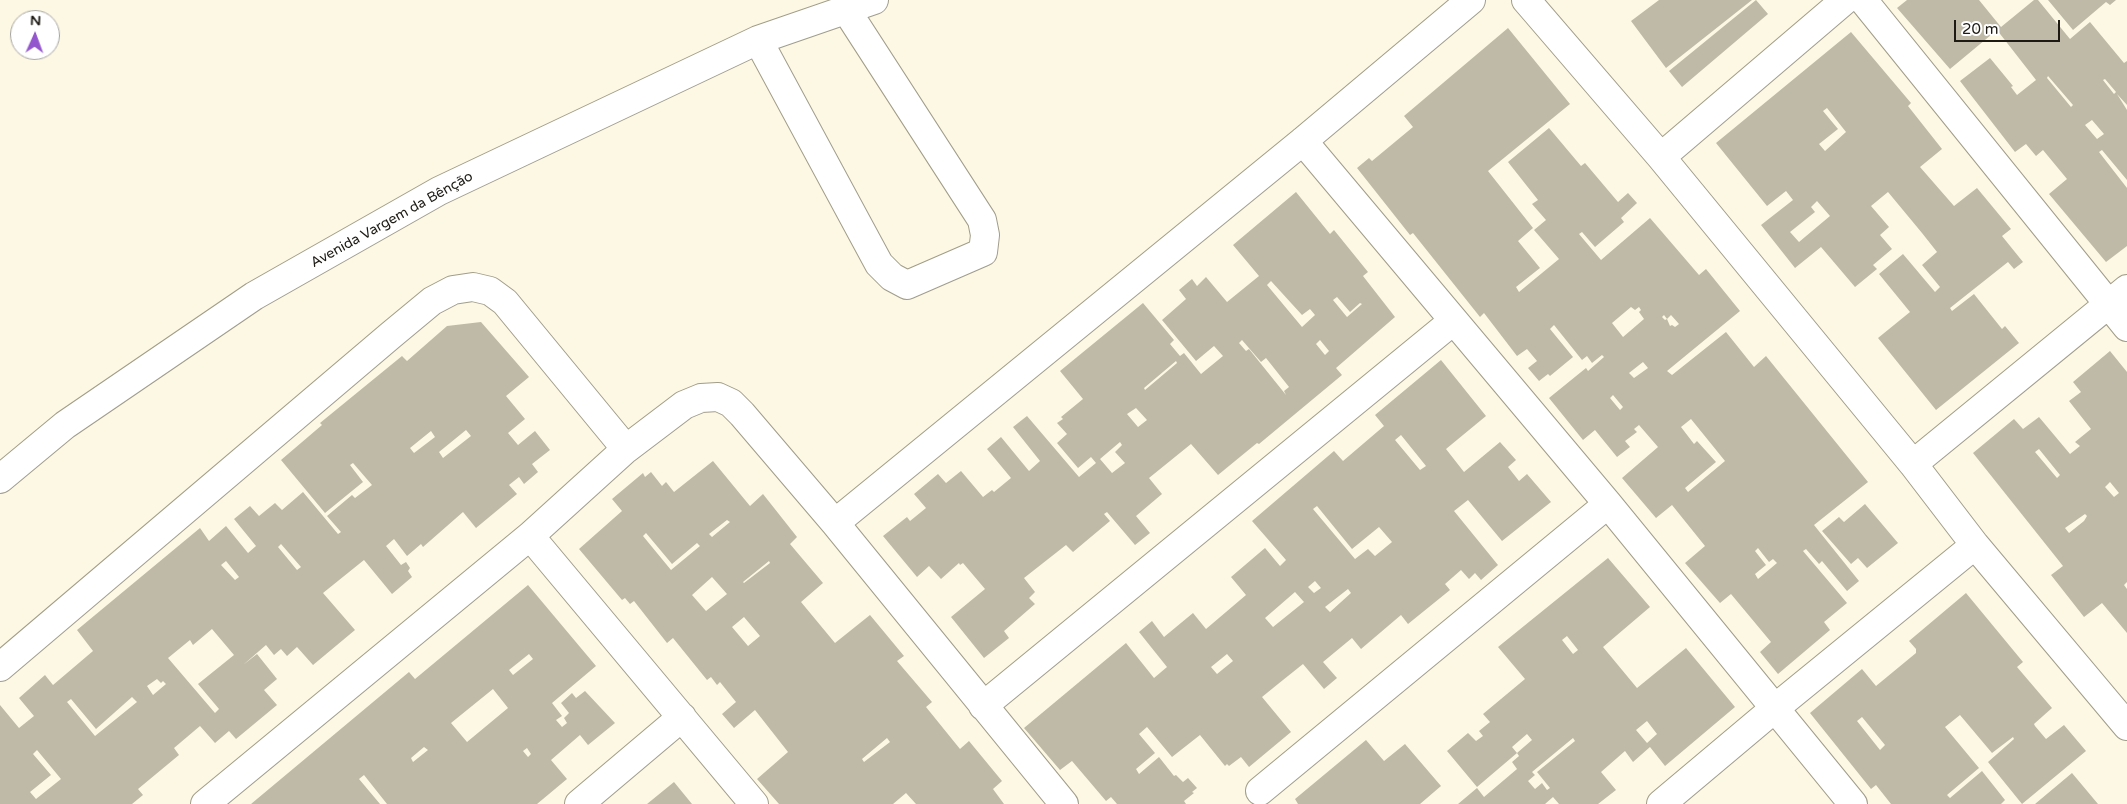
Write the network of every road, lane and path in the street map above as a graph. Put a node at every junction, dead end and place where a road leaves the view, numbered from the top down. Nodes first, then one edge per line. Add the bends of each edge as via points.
1 (874, 0) edge
2 (1471, 0) edge
3 (1526, 0) edge
4 (1845, 0) edge
5 (1863, 0) edge
6 (845, 8) junction
7 (758, 40) junction
8 (1303, 141) junction
9 (1661, 157) junction
10 (2118, 297) edge
11 (1453, 321) junction
12 (2127, 327) edge
13 (626, 449) junction
14 (1913, 464) junction
15 (0, 479) edge
16 (1608, 504) junction
17 (835, 523) junction
18 (530, 536) junction
19 (1975, 545) junction
20 (0, 667) edge
21 (983, 706) junction
22 (1774, 709) junction
23 (682, 717) junction
24 (2127, 726) edge
25 (1258, 800) edge
26 (205, 804) edge
27 (579, 804) edge
28 (754, 804) edge
29 (1064, 804) edge
30 (1661, 804) edge
31 (1853, 804) edge

1 - 6 street, Avenida Vargem da Bênção
2 - 8 street
3 - 9 street
4 - 9 street
5 - 10 street
6 - 7 street, Avenida Vargem da Bênção
6 - 7 street via 982,220 985,235 983,252 907,285 892,277 879,264
7 - 15 street, Avenida Vargem da Bênção via 438,191 254,296 65,424
8 - 11 street
8 - 17 street
9 - 14 street
10 - 12 street
10 - 14 street
11 - 16 street
11 - 21 street
13 - 17 street via 684,405 718,396 742,414
13 - 18 street
13 - 20 street via 505,302 490,291 473,287 453,290 432,302 391,335
14 - 19 street
16 - 22 street
16 - 25 street
17 - 21 street
18 - 23 street
18 - 26 street
19 - 22 street
19 - 24 street
21 - 29 street
22 - 30 street
22 - 31 street
23 - 27 street
23 - 28 street

